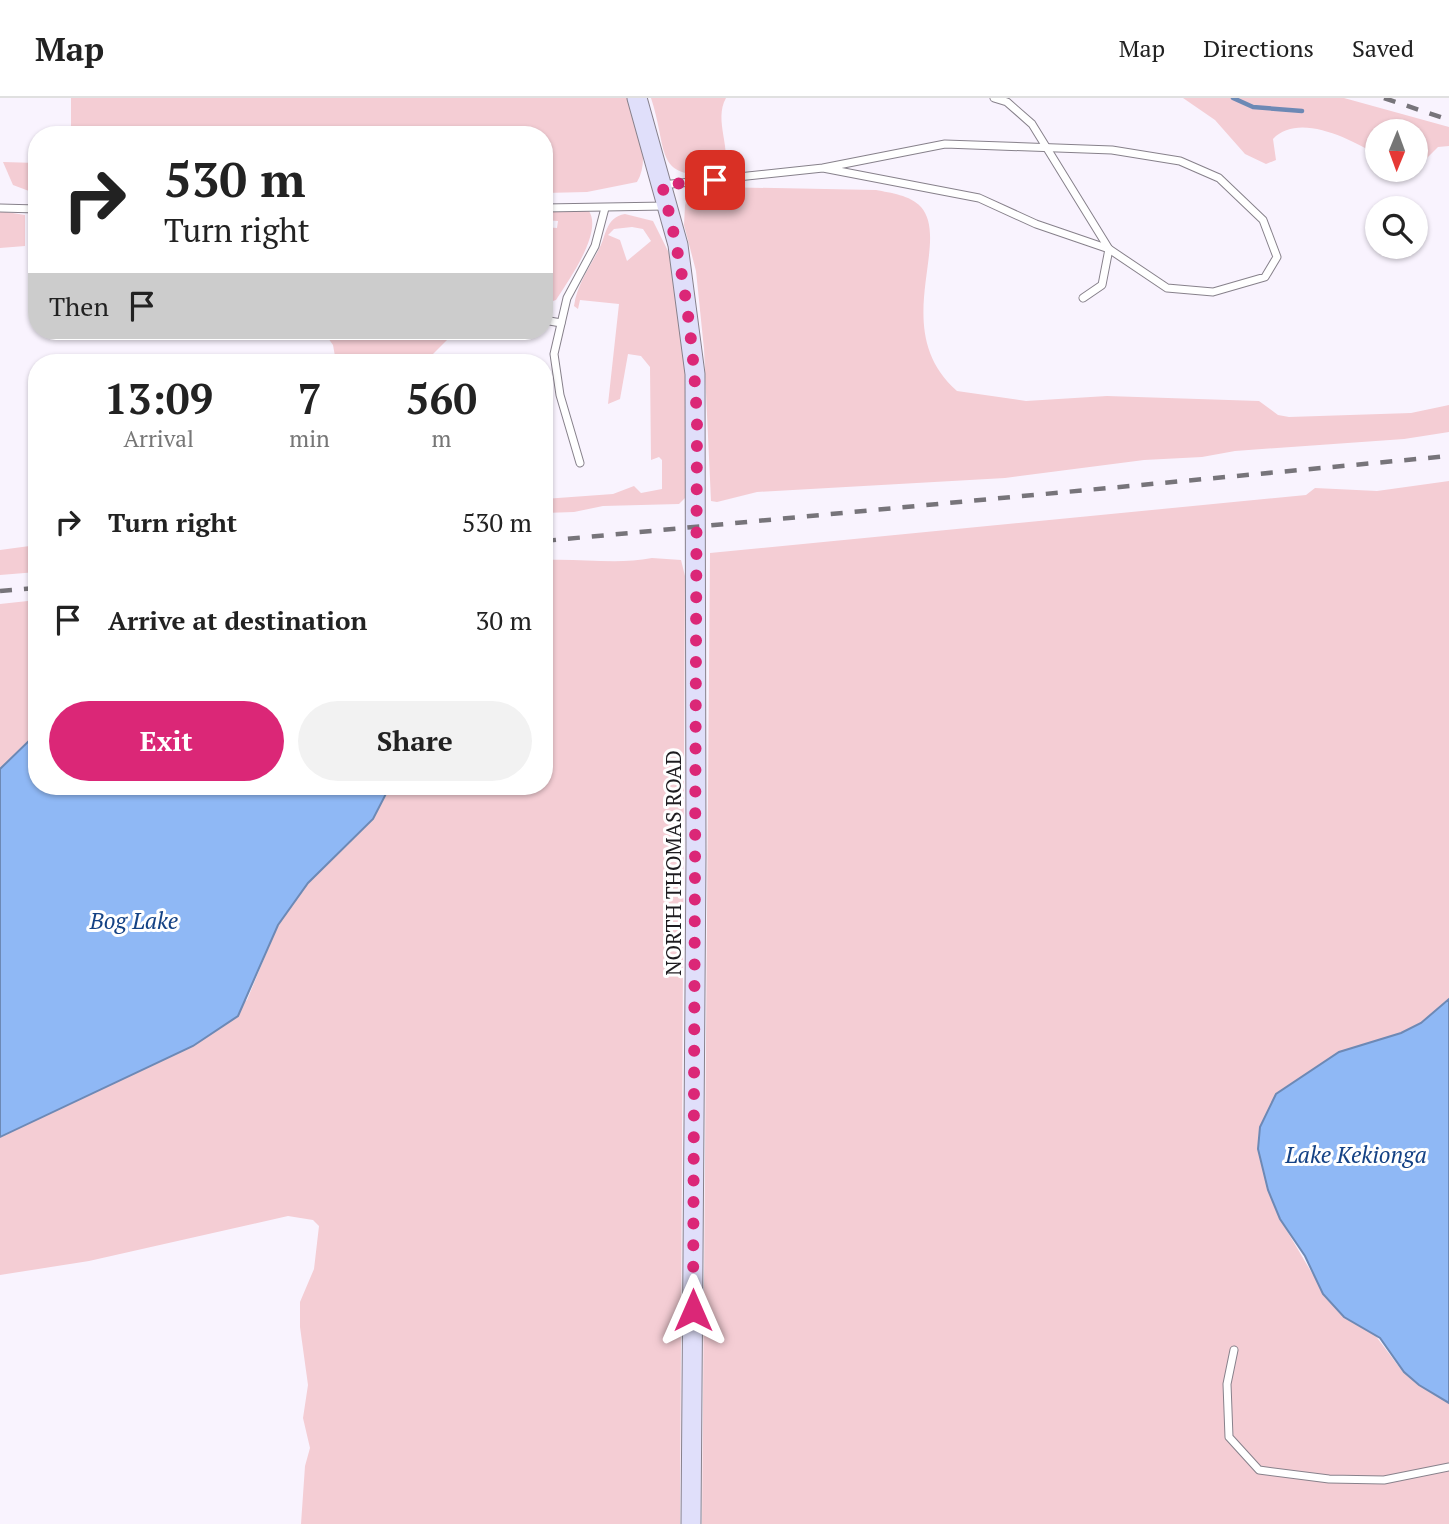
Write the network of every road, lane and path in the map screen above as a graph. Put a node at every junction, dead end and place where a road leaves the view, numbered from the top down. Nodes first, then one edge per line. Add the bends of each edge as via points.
1 (637, 98) edge
2 (994, 98) edge
3 (1046, 146) junction
4 (823, 168) junction
5 (662, 185) junction
6 (667, 206) junction
7 (0, 208) edge
8 (553, 208) edge
9 (606, 208) junction
10 (28, 209) edge
11 (1109, 249) junction
12 (1083, 298) dead end
13 (553, 322) edge
14 (561, 323) junction
15 (580, 463) dead end
16 (1234, 1350) dead end
17 (1449, 1467) edge
18 (691, 1524) edge

1 - 5 main road, NORTH THOMAS ROAD
2 - 3 lane via 1007,102 1032,124
3 - 4 lane via 945,145
3 - 11 lane
3 - 11 lane via 1180,161 1219,178 1263,220 1277,257 1265,277 1213,292 1167,288
4 - 5 lane
4 - 11 lane via 979,198
5 - 6 main road, NORTH THOMAS ROAD
6 - 9 lane
6 - 18 main road, NORTH THOMAS ROAD via 687,299 697,423
7 - 10 lane
8 - 9 lane
9 - 14 lane via 595,246 567,298
11 - 12 lane via 1102,285
13 - 14 lane
14 - 15 lane via 554,354 560,395
16 - 17 lane via 1227,1384 1229,1437 1259,1470 1384,1480

